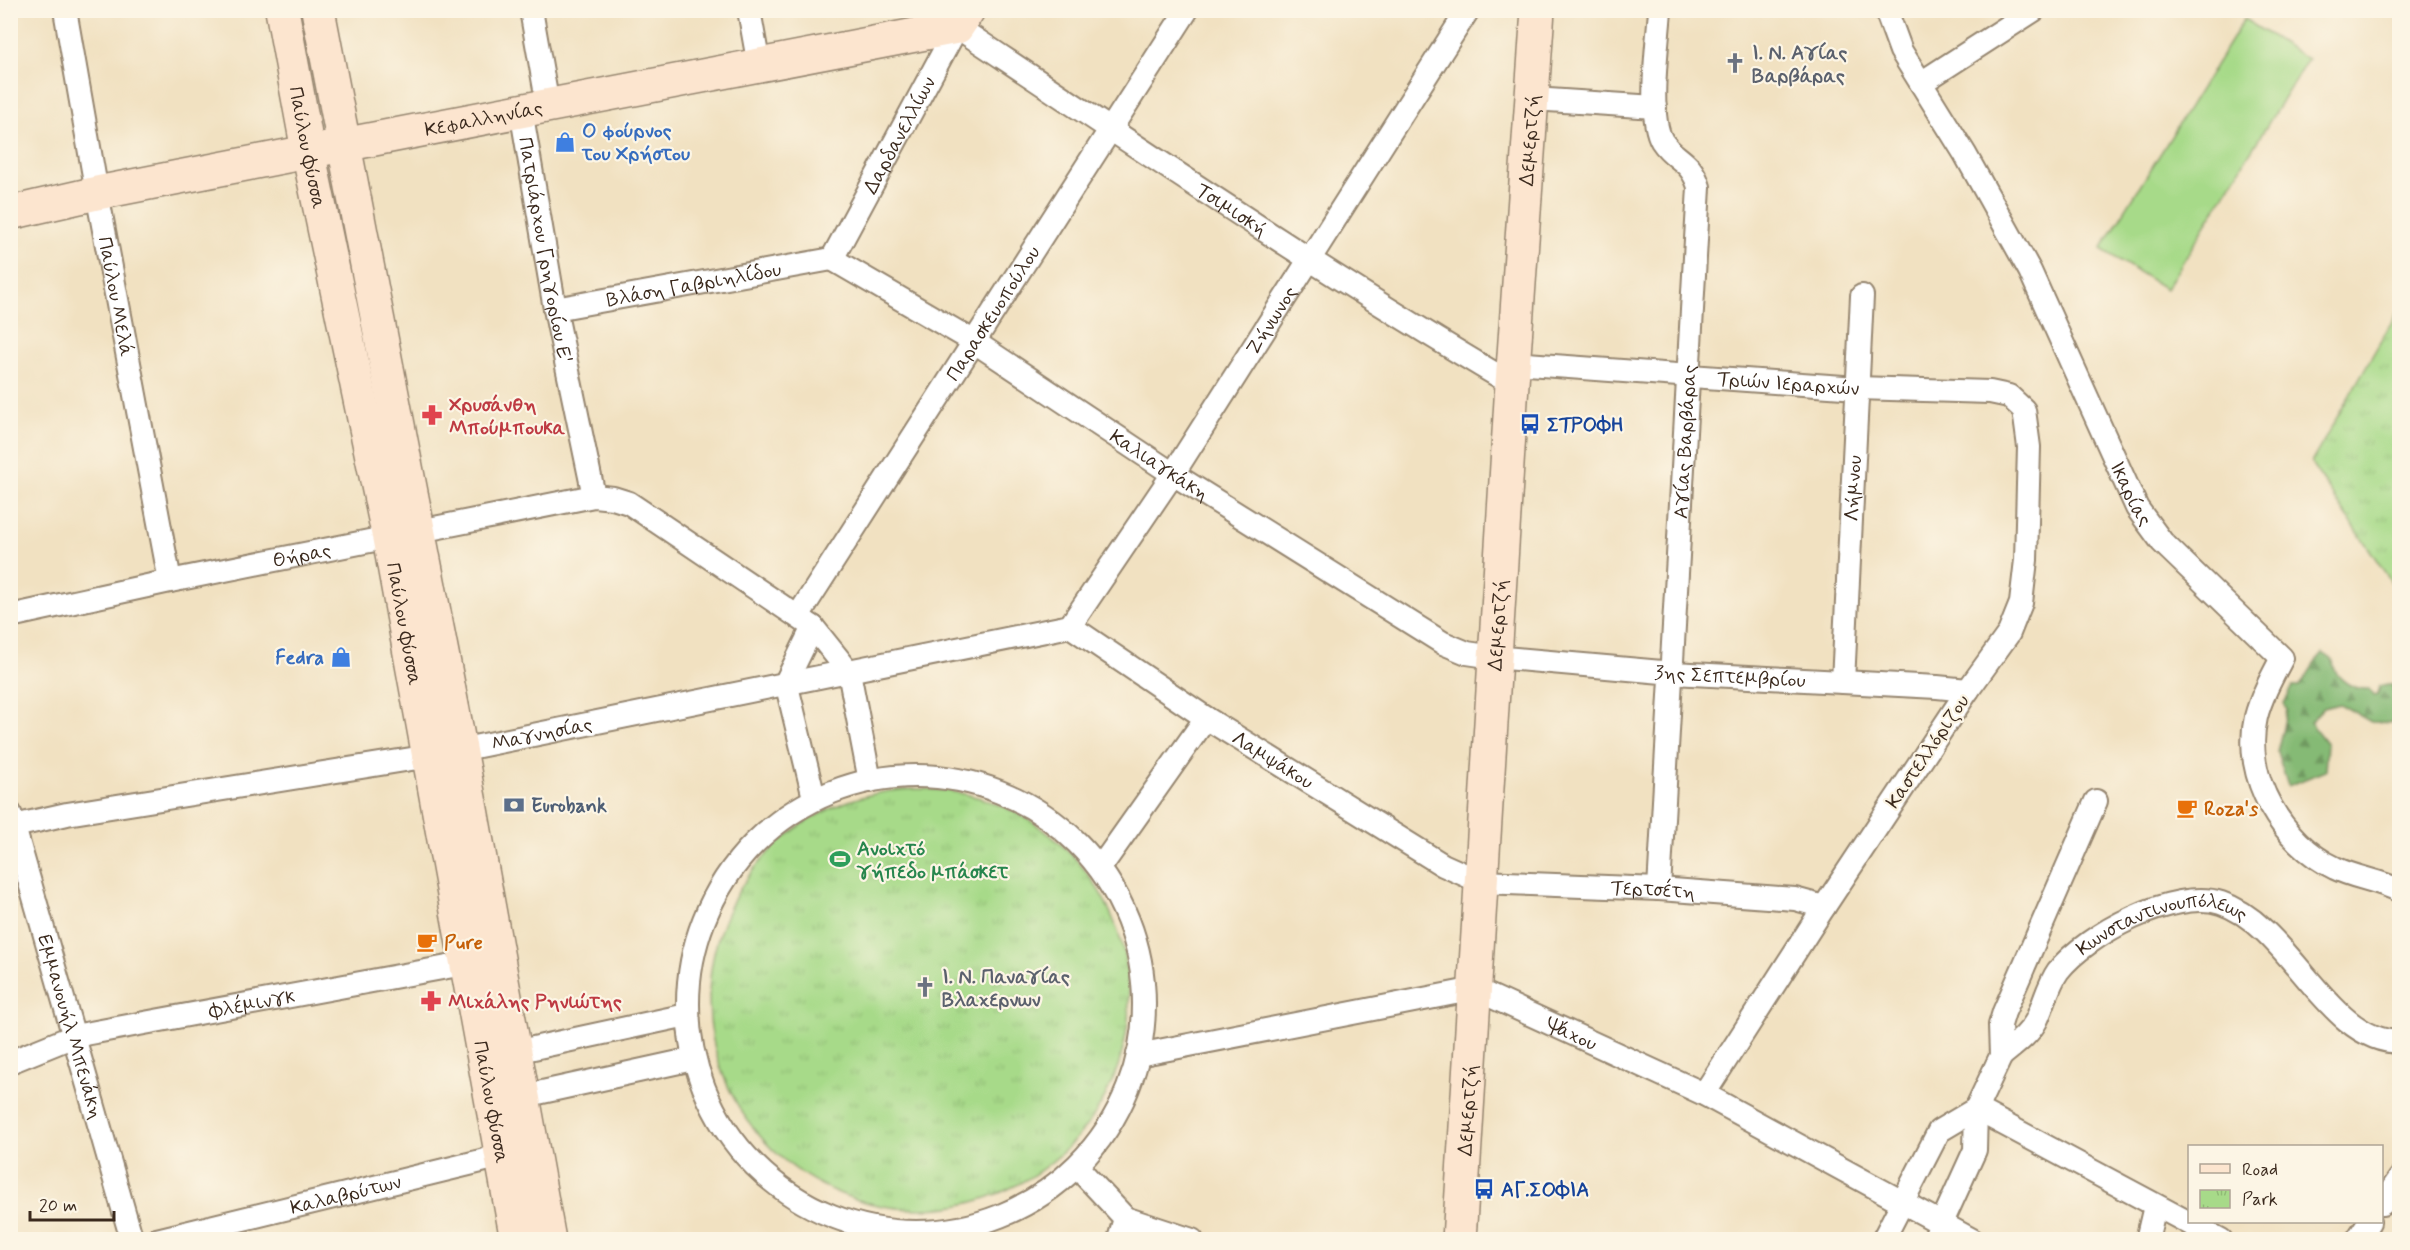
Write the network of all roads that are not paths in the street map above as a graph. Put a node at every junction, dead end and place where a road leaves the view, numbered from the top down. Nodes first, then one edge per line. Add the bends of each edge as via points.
1 (65, 10) edge
2 (282, 10) edge
3 (318, 10) edge
4 (531, 10) edge
5 (749, 10) edge
6 (1187, 10) edge
7 (1468, 10) edge
8 (1538, 10) edge
9 (1660, 10) edge
10 (1886, 10) edge
11 (2034, 10) edge
12 (960, 16) edge
13 (759, 66) junction
14 (1921, 83) junction
15 (1533, 99) junction
16 (1654, 106) junction
17 (535, 108) junction
18 (1110, 129) junction
19 (343, 144) junction
20 (308, 152) junction
21 (97, 193) junction
22 (10, 213) edge
23 (832, 259) junction
24 (1311, 260) junction
25 (1862, 296) dead end
26 (555, 309) junction
27 (973, 341) junction
28 (1512, 373) junction
29 (1688, 377) junction
30 (1857, 388) junction
31 (1990, 392) joint
32 (1173, 474) junction
33 (594, 496) junction
34 (404, 536) junction
35 (170, 582) junction
36 (10, 616) edge
37 (806, 621) junction
38 (1070, 626) junction
39 (1494, 657) junction
40 (849, 672) junction
41 (1673, 672) junction
42 (786, 682) junction
43 (1843, 682) junction
44 (1968, 690) junction
45 (1206, 718) junction
46 (444, 753) junction
47 (870, 781) junction
48 (814, 798) junction
49 (2096, 801) dead end
50 (12, 822) edge
51 (1100, 867) junction
52 (1480, 882) junction
53 (1659, 889) junction
54 (2400, 891) edge
55 (1824, 907) junction
56 (498, 958) junction
57 (466, 964) junction
58 (1475, 989) junction
59 (687, 1015) junction
60 (74, 1036) junction
61 (2400, 1042) edge
62 (515, 1052) junction
63 (1138, 1055) junction
64 (2001, 1056) junction
65 (693, 1059) junction
66 (10, 1062) edge
67 (1704, 1094) junction
68 (524, 1096) junction
69 (1976, 1109) junction
70 (517, 1152) junction
71 (1077, 1167) junction
72 (2400, 1178) edge
73 (1902, 1202) junction
74 (2383, 1203) edge
75 (2155, 1206) junction
76 (1125, 1218) junction
77 (2188, 1222) edge
78 (2189, 1223) edge
79 (2368, 1223) edge
80 (840, 1230) edge
81 (1938, 1232) edge
82 (132, 1239) edge
83 (157, 1239) edge
84 (517, 1239) edge
85 (549, 1239) edge
86 (1119, 1239) edge
87 (1192, 1239) edge
88 (1459, 1239) edge
89 (1883, 1239) edge
90 (1972, 1239) edge
91 (2147, 1239) edge
92 (2221, 1239) edge
93 (2357, 1239) edge

1 - 21 street, Παύλου Μελά
2 - 20 street, Παύλου Φύσσα
3 - 19 street, Παύλου Φύσσα
4 - 17 street, Πατριάρχου Γρηγορίου Ε'
5 - 13 street
6 - 18 street, Παρασκευοπούλου
7 - 24 street, Ζήνωνος
8 - 15 street, Δεμερτζή
9 - 16 street, Αγίας Βαρβάρας
10 - 14 street, Ικαρίας via 1901,51
11 - 14 street
12 - 13 street, Κεφαλληνίας
12 - 18 street, Τσιμισκή
12 - 23 street, Δαρδανελλίων
13 - 17 street, Κεφαλληνίας
14 - 54 street, Ικαρίας via 2030,271 2137,508 2162,542 2282,658 2256,718 2254,755 2263,792 2285,830 2306,852 2336,869
15 - 16 street
15 - 28 street, Δεμερτζή
16 - 29 street, Αγίας Βαρβάρας via 1656,127 1663,143 1688,164 1699,187
17 - 19 street, Κεφαλληνίας
17 - 26 street, Πατριάρχου Γρηγορίου Ε'
18 - 24 street, Τσιμισκή
18 - 27 street, Παρασκευοπούλου
19 - 20 street, Κεφαλληνίας
19 - 34 street, Παύλου Φύσσα
20 - 21 street, Κεφαλληνίας
20 - 34 street, Παύλου Φύσσα
21 - 22 street, Κεφαλληνίας
21 - 35 street, Παύλου Μελά
23 - 26 street, Βλάση Γαβριηλίδου
23 - 27 street, Καλιαγκάκη
24 - 28 street, Τσιμισκή via 1434,338
24 - 32 street, Ζήνωνος
25 - 30 street, Λήμνου
26 - 33 street, Πατριάρχου Γρηγορίου Ε'
27 - 32 street, Καλιαγκάκη
27 - 37 street, Παρασκευοπούλου
28 - 29 street, Τριών Ιεραρχών
28 - 39 street, Δεμερτζή
29 - 30 street, Τριών Ιεραρχών
29 - 41 street, Αγίας Βαρβάρας
30 - 31 street, Τριών Ιεραρχών
30 - 43 street, Λήμνου
31 - 44 street, Καστελλόριζου via 2009,396 2024,410 2029,447 2026,560 2020,603 2009,633
32 - 38 street, Ζήνωνος
32 - 39 street, Καλιαγκάκη via 1443,643
33 - 34 street, Θήρας
33 - 37 street via 629,503
34 - 35 street, Θήρας
34 - 46 street, Παύλου Φύσσα
35 - 36 street, Θήρας
37 - 40 street
37 - 42 street, Παρασκευοπούλου
38 - 40 street, Μαγνησίας
38 - 45 street, Λαμψάκου
39 - 41 street, 3ης Σεπτεμβρίου
39 - 52 street, Δεμερτζή
40 - 42 street, Μαγνησίας
40 - 47 street
41 - 43 street, 3ης Σεπτεμβρίου
41 - 53 street, Αγίας Βαρβάρας
42 - 46 street, Μαγνησίας
42 - 48 street
43 - 44 street, 3ης Σεπτεμβρίου
44 - 55 street, Καστελλόριζου
45 - 51 street
45 - 52 street, Λαμψάκου via 1443,865
46 - 50 street, Μαγνησίας
46 - 56 street, Παύλου Φύσσα
46 - 57 street, Παύλου Φύσσα
47 - 48 street
47 - 51 street via 928,776 978,784 1024,803 1066,831
48 - 59 street via 775,823 736,862 707,908 691,960
49 - 64 street, Κωνσταντινουπόλεως via 2004,1012 2000,1026
50 - 60 street, Εμμανουήλ Μπενάκη
51 - 63 street via 1130,922 1144,983
52 - 53 street, Τερτσέτη
52 - 58 street, Δεμερτζή
53 - 55 street, Τερτσέτη via 1795,899
55 - 67 street, Καστελλόριζου
56 - 57 street, Φλέμινγκ
56 - 62 street, Παύλου Φύσσα
57 - 60 street, Φλέμινγκ
57 - 70 street, Παύλου Φύσσα
58 - 63 street
58 - 67 street, Ψάχου
58 - 88 street, Δεμερτζή
59 - 62 street
59 - 65 street
60 - 66 street, Φλέμινγκ
60 - 82 street, Εμμανουήλ Μπενάκη
61 - 64 street, Κωνσταντινουπόλεως via 2373,1038 2360,1031 2267,932 2234,908 2204,899 2167,905 2131,919 2086,945 2057,972 2024,1038
62 - 68 street, Παύλου Φύσσα
63 - 71 street via 1128,1090 1107,1131
64 - 69 street, Κωνσταντινουπόλεως
65 - 68 street
65 - 80 street via 714,1112 747,1159
67 - 73 street, Ψάχου
68 - 70 street, Παύλου Φύσσα
69 - 73 street via 1939,1131
69 - 75 street
69 - 81 street, Κωνσταντινουπόλεως via 1975,1150
70 - 83 street, Καλαβρύτων
70 - 84 street, Παύλου Φύσσα
70 - 85 street, Παύλου Φύσσα
71 - 76 street
71 - 80 street via 1027,1204 968,1227 904,1232
72 - 74 street
73 - 81 street, Ψάχου
73 - 89 street
75 - 77 street
75 - 91 street
76 - 86 street
76 - 87 street
78 - 92 street
79 - 93 street
81 - 90 street, Ψάχου

